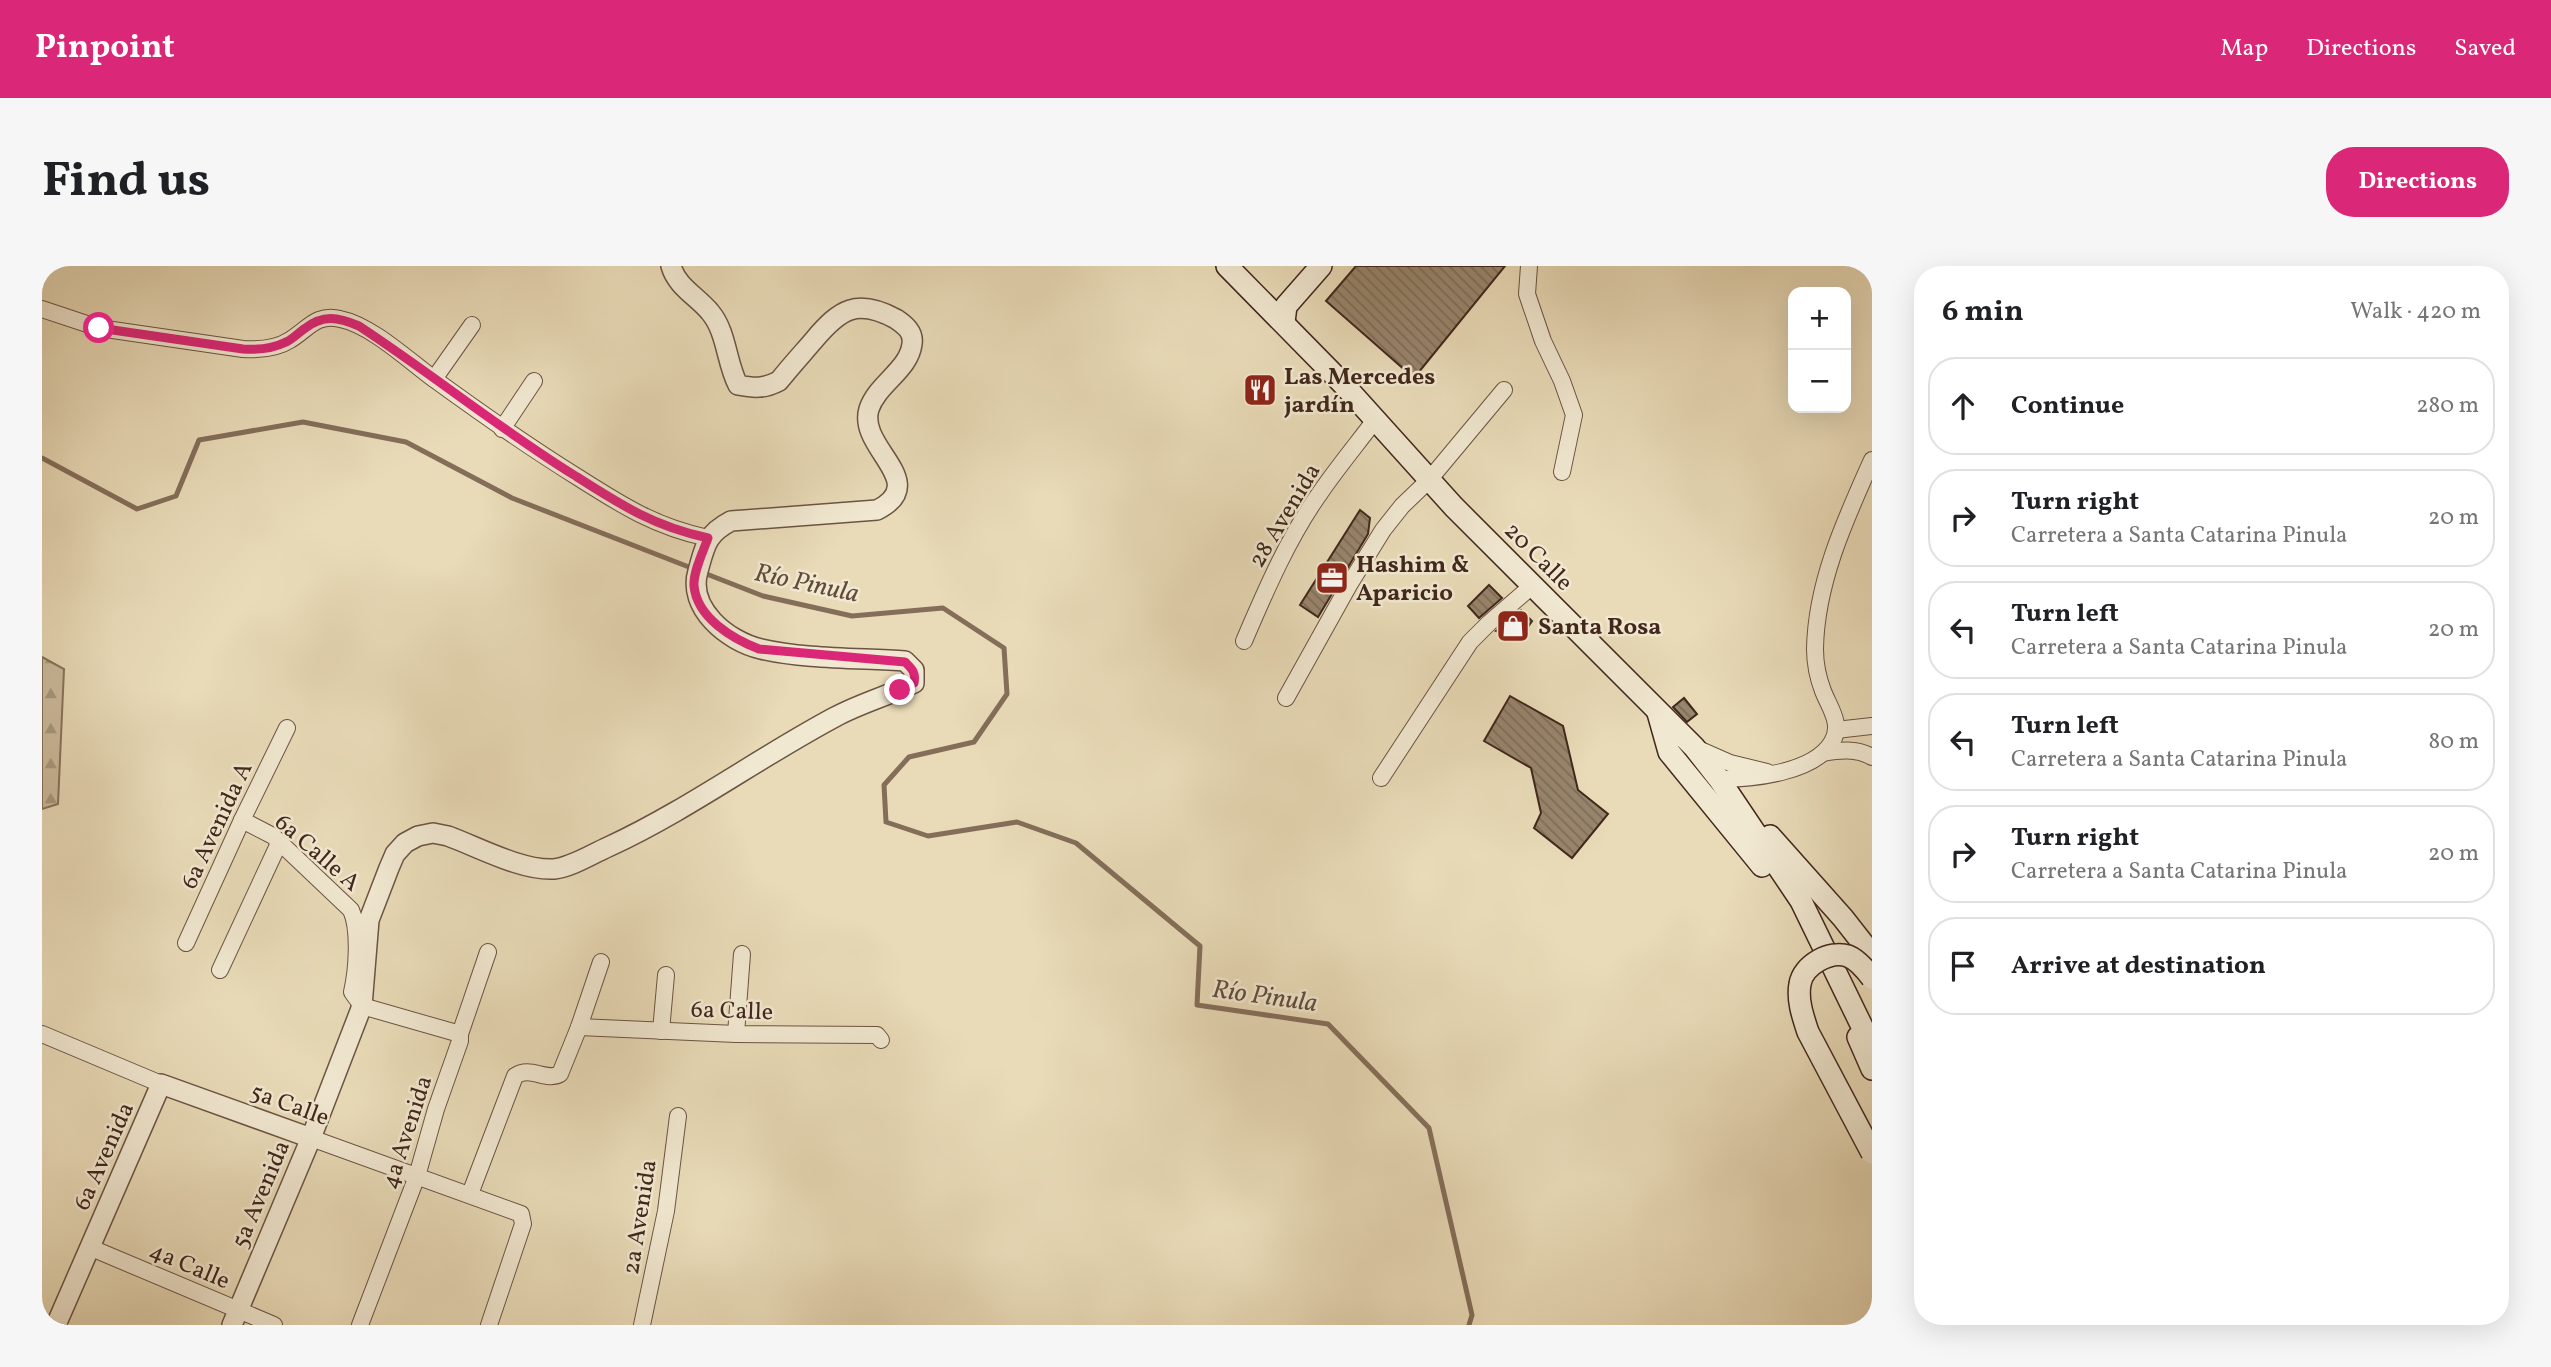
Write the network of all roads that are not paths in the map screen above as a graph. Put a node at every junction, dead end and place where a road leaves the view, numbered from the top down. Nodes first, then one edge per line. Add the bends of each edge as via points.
1 (671, 266) edge
2 (1227, 266) edge
3 (1305, 266) edge
4 (1321, 266) edge
5 (1529, 266) edge
6 (1261, 299) junction
7 (42, 309) edge
8 (1284, 322) junction
9 (472, 325) dead end
10 (434, 379) junction
11 (534, 381) dead end
12 (1504, 390) dead end
13 (1375, 420) junction
14 (502, 429) junction
15 (1872, 460) edge
16 (1562, 472) dead end
17 (1429, 480) junction
18 (705, 546) junction
19 (1532, 586) junction
20 (1244, 641) dead end
21 (1286, 698) dead end
22 (1657, 711) junction
23 (1872, 726) edge
24 (288, 728) dead end
25 (1836, 730) junction
26 (1694, 747) junction
27 (1823, 753) junction
28 (1872, 757) edge
29 (1773, 773) junction
30 (1381, 778) dead end
31 (1719, 779) junction
32 (1742, 812) junction
33 (242, 820) junction
34 (279, 843) junction
35 (186, 943) dead end
36 (488, 952) dead end
37 (742, 954) dead end
38 (1872, 955) edge
39 (601, 962) dead end
40 (220, 971) dead end
41 (666, 975) dead end
42 (1872, 978) edge
43 (362, 1006) junction
44 (579, 1027) junction
45 (661, 1031) junction
46 (42, 1034) edge
47 (460, 1034) junction
48 (736, 1034) junction
49 (881, 1040) dead end
50 (1872, 1047) edge
51 (1872, 1069) edge
52 (162, 1084) junction
53 (678, 1116) dead end
54 (311, 1138) junction
55 (1872, 1153) edge
56 (417, 1176) junction
57 (470, 1194) junction
58 (89, 1247) junction
59 (235, 1317) edge
60 (55, 1325) edge
61 (274, 1325) edge
62 (360, 1325) edge
63 (489, 1325) edge
64 (642, 1325) edge

1 - 18 street via 676,279 719,325 738,385 768,387 779,381 831,320 850,309 883,312 906,325 913,340 910,355 868,410 872,438 897,475 897,488 888,504 877,510 731,521 716,529
2 - 6 main road, 20 Calle
3 - 6 main road via 1281,294
4 - 8 main road via 1286,306
5 - 16 street via 1527,293 1574,415
6 - 8 main road, 20 Calle
7 - 10 street via 99,328 263,350 288,342 314,321 343,319
8 - 13 main road, 20 Calle
9 - 10 street
10 - 14 street
11 - 14 street
12 - 17 street
13 - 17 main road, 20 Calle
13 - 20 street, 28 Avenida via 1301,522
14 - 18 street via 637,514
15 - 25 street via 1828,568 1818,620 1817,671
17 - 19 main road, 20 Calle
17 - 21 street via 1383,530
18 - 43 street, 5a Avenida via 694,585 699,604 741,642 783,653 905,662 914,670 914,683 834,717 623,840 557,869 535,869 433,833 405,843 395,854 369,920
19 - 22 main road, 20 Calle
19 - 30 street via 1470,642
22 - 26 main road, 20 Calle
22 - 51 main road via 1669,752 1771,877 1799,921
23 - 25 street
24 - 33 street, 6a Avenida A
25 - 27 street
26 - 29 street via 1730,763
26 - 31 main road, 20 Calle
27 - 28 street via 1843,750
27 - 29 street via 1800,767
29 - 31 street
31 - 32 main road, 20 Calle
32 - 38 main road via 1775,841
32 - 50 main road, 20 Calle via 1801,901
33 - 34 street, 6a Calle A
33 - 35 street, 6a Avenida A
34 - 40 street
34 - 43 street, 6a Calle A via 351,910 357,930 352,992
36 - 47 street, 4a Avenida
37 - 48 street
39 - 44 street
41 - 45 street
42 - 55 main road, bridge via 1849,956 1836,954 1811,965 1800,982 1801,1013 1808,1032
43 - 47 street
43 - 54 street, 5a Avenida
44 - 45 street, 6a Calle
44 - 57 street via 560,1074 554,1077 529,1071 515,1076
45 - 48 street, 6a Calle
46 - 52 street, 5a Calle
47 - 56 street, 4a Avenida
48 - 49 street, 6a Calle via 877,1035
52 - 54 street, 5a Calle
52 - 58 street, 6a Avenida
53 - 64 street, 2a Avenida via 666,1211
54 - 56 street, 5a Calle
54 - 59 street, 5a Avenida
56 - 57 street, 5a Calle
56 - 62 street, 4a Avenida
57 - 63 street, 5a Calle via 523,1217
58 - 59 street, 4a Calle
58 - 60 street, 6a Avenida
59 - 61 street, 4a Calle

